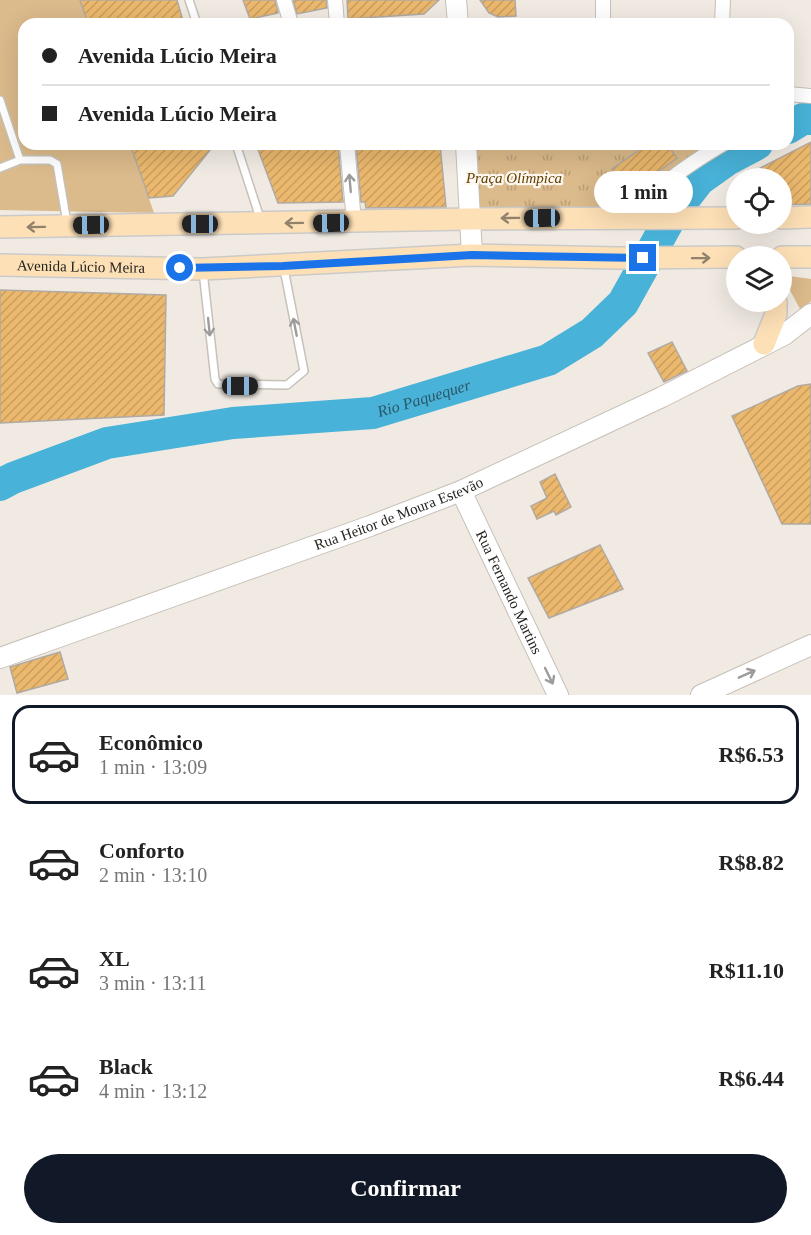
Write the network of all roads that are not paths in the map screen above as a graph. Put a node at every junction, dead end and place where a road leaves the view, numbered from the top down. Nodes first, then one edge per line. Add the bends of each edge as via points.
1 (189, 0) edge
2 (284, 0) edge
3 (335, 0) edge
4 (456, 0) edge
5 (603, 0) edge
6 (723, 0) edge
7 (195, 18) edge
8 (289, 18) edge
9 (336, 18) edge
10 (458, 18) edge
11 (603, 18) edge
12 (722, 18) edge
13 (794, 95) edge
14 (811, 96) edge
15 (0, 100) edge
16 (238, 150) edge
17 (348, 150) edge
18 (466, 150) edge
19 (713, 150) edge
20 (20, 160) junction
21 (0, 168) edge
22 (645, 217) junction
23 (811, 217) edge
24 (726, 218) edge
25 (792, 218) edge
26 (470, 219) junction
27 (354, 222) junction
28 (261, 224) junction
29 (68, 226) junction
30 (0, 227) edge
31 (472, 255) junction
32 (726, 257) edge
33 (792, 257) edge
34 (811, 257) edge
35 (0, 265) edge
36 (283, 266) junction
37 (203, 269) junction
38 (776, 312) edge
39 (811, 314) edge
40 (784, 335) junction
41 (811, 335) edge
42 (764, 344) junction
43 (461, 491) junction
44 (802, 649) edge
45 (0, 658) edge
46 (558, 695) edge
47 (701, 695) edge

1 - 7 lane
2 - 8 street
3 - 9 street
4 - 10 main road
5 - 11 street
6 - 12 street
13 - 14 street
15 - 20 lane
16 - 28 lane
27 -> 17 street
18 - 26 main road
19 - 22 street via 659,190
20 - 21 lane
20 - 29 lane via 50,160 57,164
22 - 24 main road
22 -> 26 main road
23 - 25 main road
26 - 27 main road
26 - 31 main road
27 -> 28 main road
28 - 29 main road
29 -> 30 main road
31 -> 32 main road, Avenida Lúcio Meira
31 - 36 main road, Avenida Lúcio Meira
33 - 34 main road
35 - 37 main road, Avenida Lúcio Meira
36 - 37 main road, Avenida Lúcio Meira
37 -> 36 lane via 218,384 287,386 304,371
38 - 42 main road
39 - 40 main road
40 - 41 main road
40 - 42 main road, Rua Heitor de Moura Estevão
42 - 43 main road, Rua Heitor de Moura Estevão via 662,398
43 - 45 main road, Rua Heitor de Moura Estevão
43 -> 46 main road, Rua Fernando Martins
47 -> 44 main road

